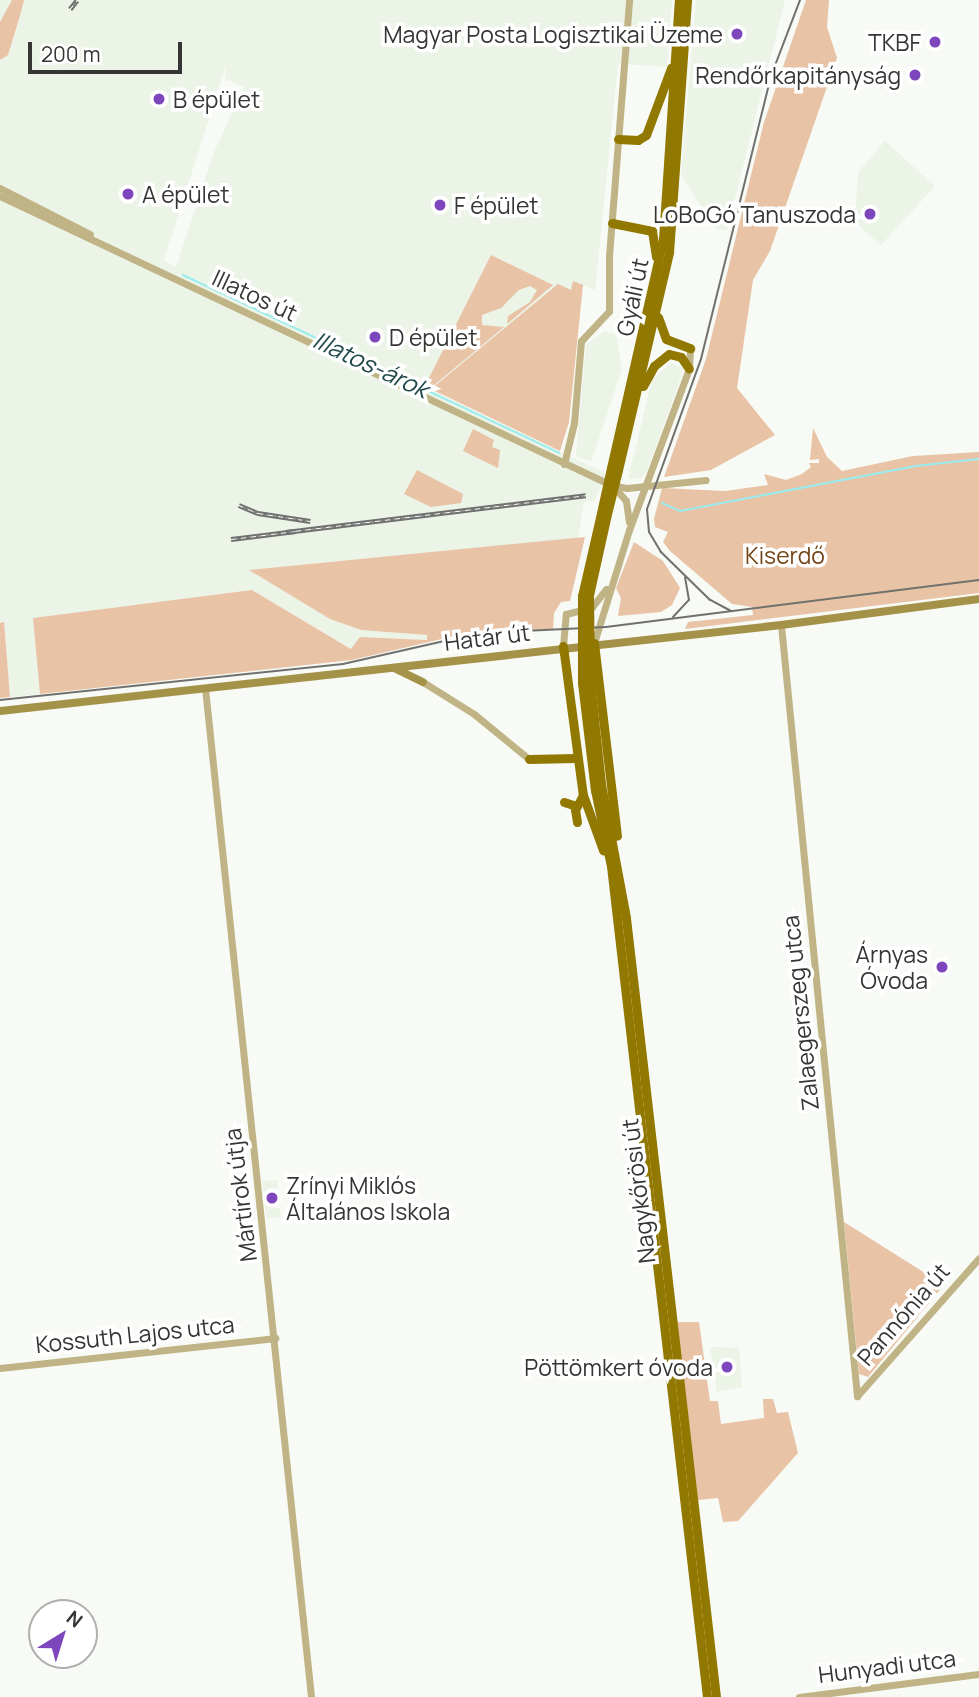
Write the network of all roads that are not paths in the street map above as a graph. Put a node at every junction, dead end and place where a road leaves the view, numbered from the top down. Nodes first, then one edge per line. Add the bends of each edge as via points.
1 (629, 0) edge
2 (679, 0) edge
3 (687, 0) edge
4 (676, 56) junction
5 (618, 139) junction
6 (0, 188) edge
7 (0, 196) edge
8 (612, 223) junction
9 (96, 239) junction
10 (658, 271) junction
11 (658, 309) junction
12 (690, 348) joint
13 (689, 369) junction
14 (636, 400) junction
15 (564, 464) junction
16 (615, 469) junction
17 (706, 480) dead end
18 (611, 485) junction
19 (646, 485) junction
20 (626, 488) junction
21 (638, 507) junction
22 (629, 530) junction
23 (611, 583) junction
24 (979, 599) edge
25 (781, 625) junction
26 (594, 643) junction
27 (563, 646) junction
28 (417, 665) junction
29 (394, 668) junction
30 (423, 682) junction
31 (586, 682) junction
32 (205, 688) junction
33 (0, 711) edge
34 (576, 758) junction
35 (528, 759) joint
36 (583, 795) junction
37 (564, 802) dead end
38 (576, 806) junction
39 (577, 822) dead end
40 (616, 849) junction
41 (612, 877) junction
42 (979, 1258) edge
43 (275, 1338) junction
44 (0, 1368) edge
45 (857, 1396) joint
46 (979, 1674) edge
47 (311, 1697) edge
48 (707, 1697) edge
49 (716, 1697) edge
50 (799, 1697) edge

1 - 5 street, Gyáli út
2 - 4 main road, Gyáli út
3 - 11 main road, Gyáli út via 671,233
4 - 5 main road via 655,119 642,139
4 - 10 main road, Gyáli út
5 - 8 street, Gyáli út
6 - 9 street, Illatos út via 72,222
7 - 9 street, Illatos út
8 - 10 main road via 652,231
8 - 15 street, Gyáli út via 609,311 581,341 574,423
9 - 15 street, Illatos út
10 - 16 main road, Gyáli út
11 - 12 main road via 666,339
11 - 14 main road, Gyáli út
12 - 13 street
13 - 14 main road via 681,357 666,355 651,371
13 - 19 street
14 - 16 main road, Gyáli út
15 - 18 street, Illatos út
16 - 31 main road, Gyáli út, bridge via 585,596
17 - 19 street, Illatos út
18 - 20 street, Illatos út
18 - 22 street via 628,505
19 - 20 street, Illatos út
19 - 21 street
20 - 21 street
21 - 22 street
22 - 23 street
23 - 26 street
23 - 27 street via 595,605 566,614
24 - 25 main road, Határ út
25 - 26 main road, Határ út
25 - 45 street, Zalaegerszeg utca
26 - 27 main road, Határ út
26 - 40 main road via 615,803
27 - 28 main road, Határ út
27 - 34 main road
28 - 29 main road, Határ út
28 - 30 main road
29 - 30 main road
29 - 32 main road, Határ út
30 - 35 street via 474,713
31 - 40 main road, Nagykőrösi út
31 - 41 main road, Nagykőrösi út via 595,790
32 - 33 main road, Határ út
32 - 43 street, Mártírok útja
34 - 35 main road
34 - 36 main road
36 - 38 main road
36 - 41 main road
37 - 38 main road
38 - 39 main road
40 - 49 main road, Nagykőrösi út
41 - 48 main road, Nagykőrösi út
42 - 45 street, Pannónia út
43 - 44 street, Kossuth Lajos utca
43 - 47 street, Mártírok útja
46 - 50 street, Hunyadi utca

